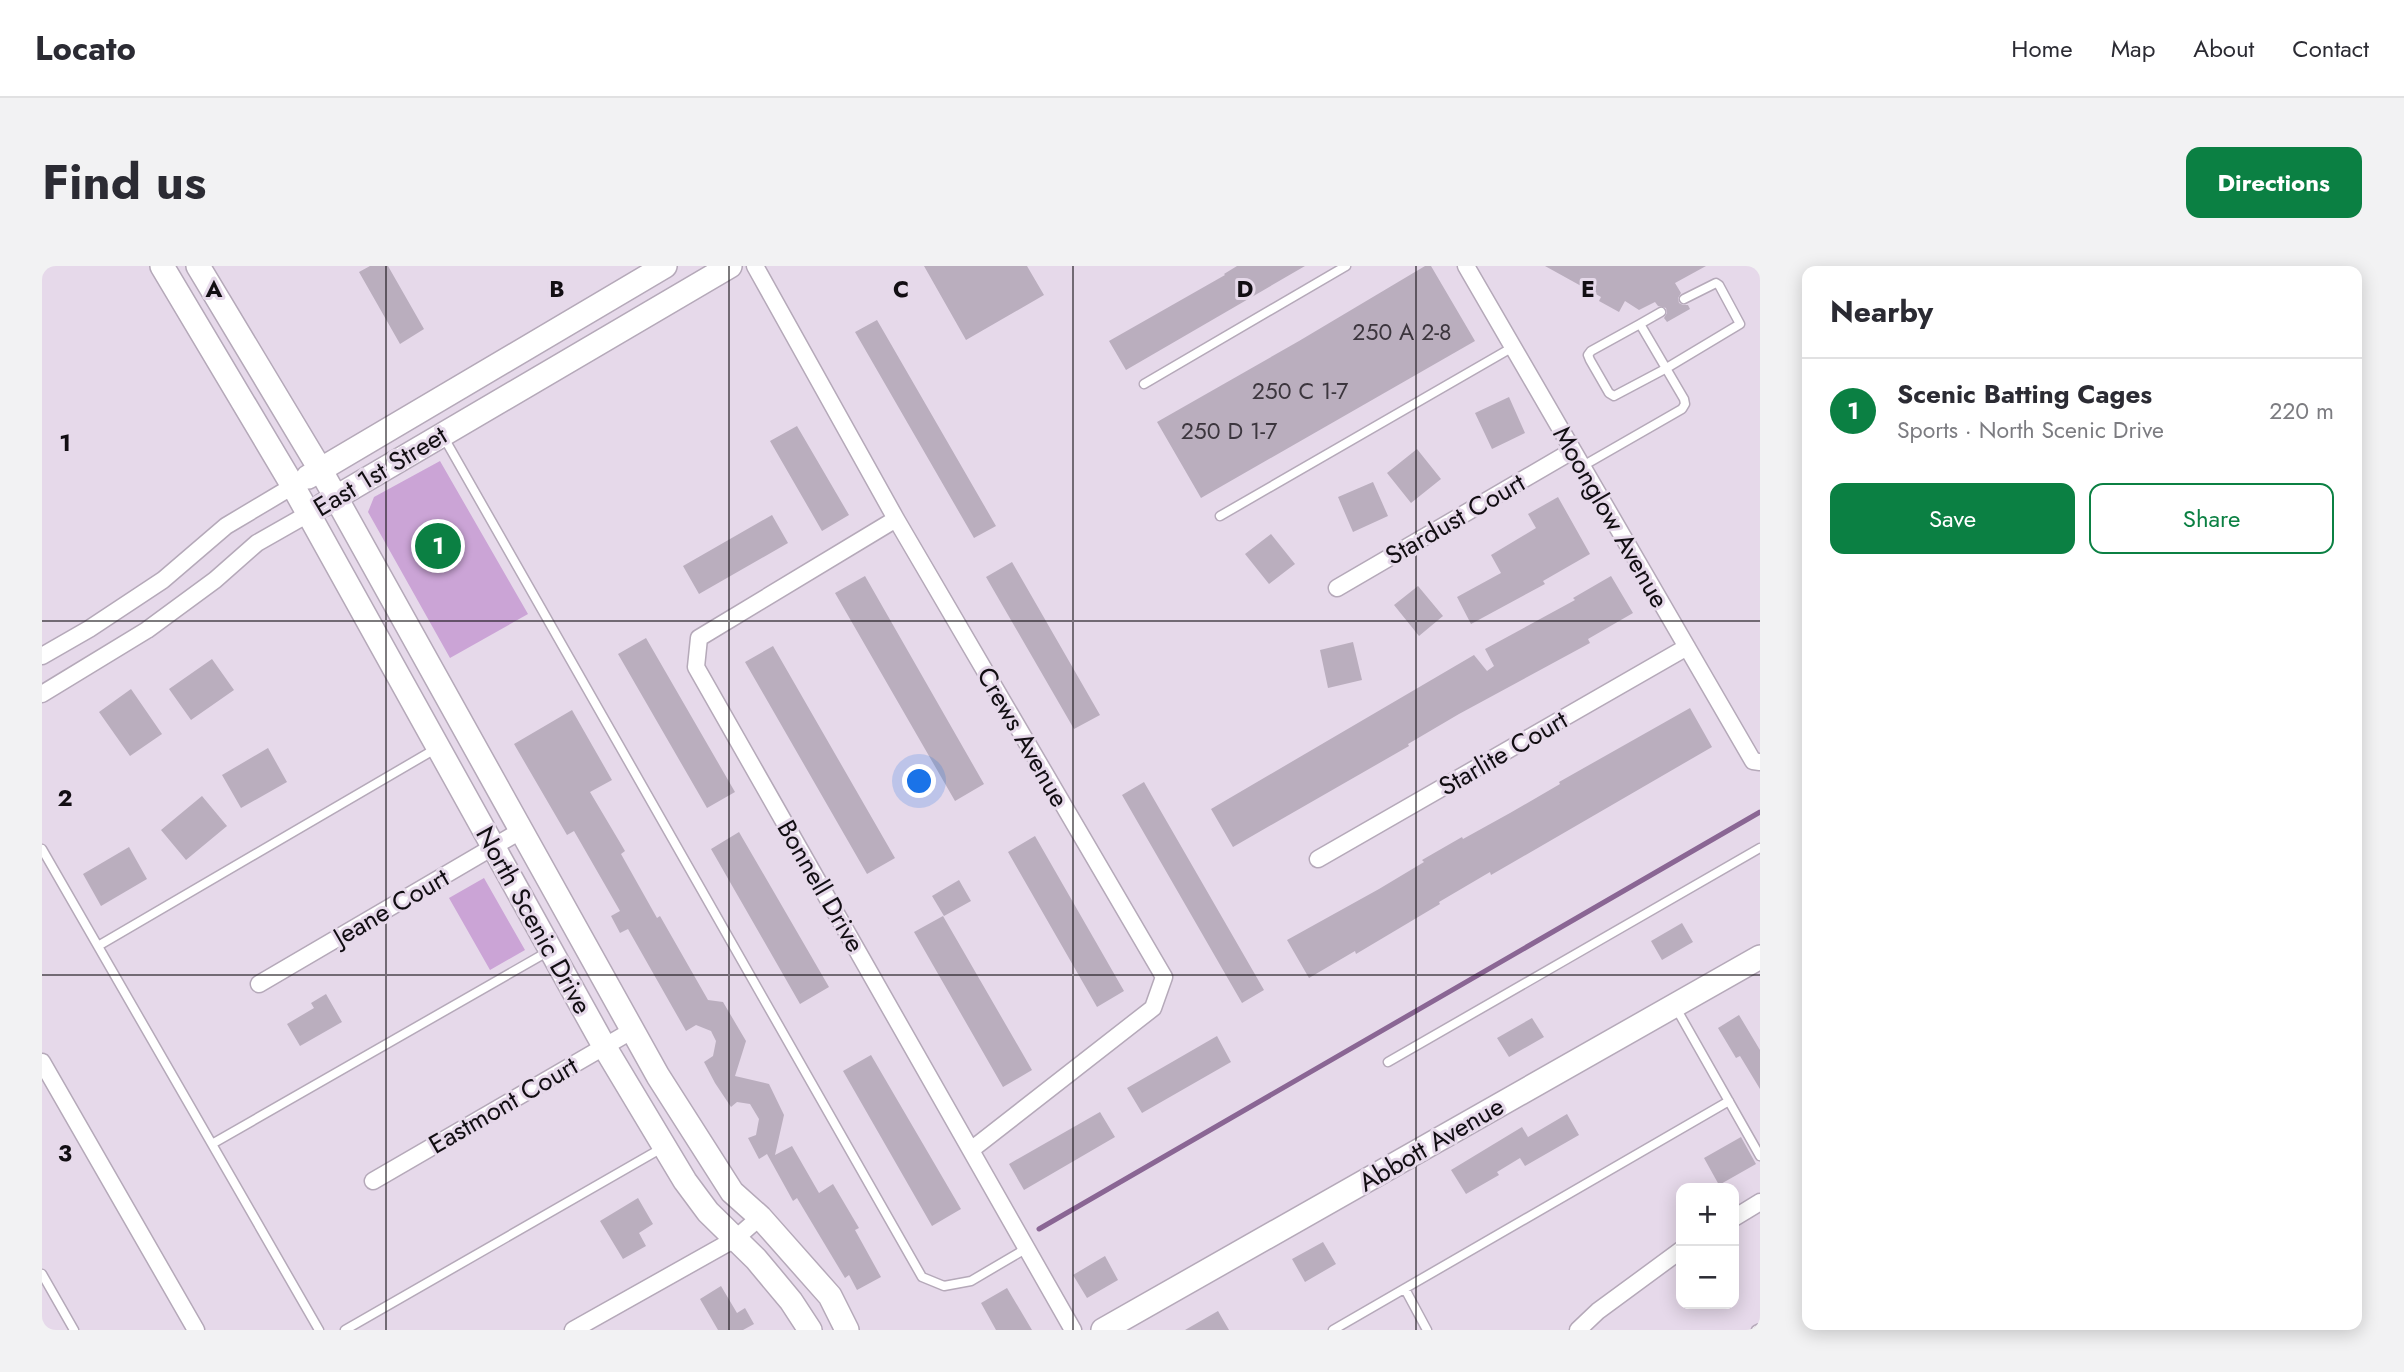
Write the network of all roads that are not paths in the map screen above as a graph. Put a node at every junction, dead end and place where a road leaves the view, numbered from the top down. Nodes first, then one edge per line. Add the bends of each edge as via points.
1 (162, 266) edge
2 (198, 266) edge
3 (665, 266) edge
4 (730, 266) edge
5 (755, 266) edge
6 (1346, 266) edge
7 (1466, 266) edge
8 (1684, 299) dead end
9 (1661, 312) dead end
10 (1640, 324) junction
11 (1513, 347) junction
12 (1665, 369) junction
13 (1144, 384) dead end
14 (442, 434) junction
15 (1572, 451) junction
16 (1581, 467) junction
17 (320, 469) junction
18 (293, 486) junction
19 (336, 497) junction
20 (308, 514) junction
21 (1220, 516) dead end
22 (896, 519) junction
23 (1338, 588) dead end
24 (1687, 647) junction
25 (42, 656) edge
26 (42, 694) edge
27 (438, 747) junction
28 (1760, 762) edge
29 (522, 830) junction
30 (494, 847) junction
31 (1760, 848) edge
32 (42, 849) edge
33 (1318, 859) dead end
34 (98, 946) junction
35 (551, 950) junction
36 (1760, 958) edge
37 (259, 984) dead end
38 (1674, 1006) junction
39 (633, 1030) junction
40 (604, 1046) junction
41 (42, 1062) edge
42 (1388, 1062) dead end
43 (1728, 1101) junction
44 (212, 1144) junction
45 (664, 1147) junction
46 (971, 1150) junction
47 (1760, 1156) edge
48 (373, 1181) dead end
49 (1760, 1202) edge
50 (1739, 1215) edge
51 (760, 1217) junction
52 (735, 1239) junction
53 (1027, 1248) junction
54 (1676, 1254) edge
55 (42, 1274) edge
56 (1405, 1289) junction
57 (74, 1330) edge
58 (196, 1330) edge
59 (319, 1330) edge
60 (345, 1330) edge
61 (573, 1330) edge
62 (810, 1330) edge
63 (847, 1330) edge
64 (1073, 1330) edge
65 (1103, 1330) edge
66 (1333, 1330) edge
67 (1427, 1330) edge
68 (1578, 1330) edge

1 - 18 main road, North Scenic Drive
2 - 17 main road, North Scenic Drive
3 - 17 main road, East 1st Street
4 - 14 main road, East 1st Street
5 - 22 street, Crews Avenue
6 - 13 lane
7 - 11 street, Moonglow Avenue
8 - 12 lane via 1716,283 1740,324
9 - 10 lane
10 - 12 lane
10 - 12 lane via 1591,351 1590,360 1614,396
11 - 15 street, Moonglow Avenue
11 - 21 lane
12 - 16 lane via 1684,399 1682,410
14 - 19 main road, East 1st Street
14 - 53 lane via 922,1277 944,1286 971,1281
15 - 16 street, Moonglow Avenue
15 - 23 street, Stardust Court
16 - 24 street, Moonglow Avenue
17 - 18 main road, East 1st Street
17 - 19 main road, North Scenic Drive
18 - 20 main road, North Scenic Drive
18 - 25 street, East 1st Street via 226,527 163,580
19 - 20 main road, East 1st Street
19 - 29 main road, North Scenic Drive
20 - 26 street, East 1st Street via 257,543 147,630
20 - 27 main road, North Scenic Drive
22 - 46 street, Crews Avenue via 1164,977 1153,1007
22 - 46 street, Bonnell Drive via 699,638 696,667
24 - 28 street, Moonglow Avenue via 1753,761
24 - 33 street, Starlite Court
27 - 30 main road, North Scenic Drive
27 - 34 lane
29 - 30 street, Jeane Court
29 - 39 main road, North Scenic Drive
30 - 35 main road, North Scenic Drive
30 - 37 street, Jeane Court
31 - 42 lane
32 - 34 lane
34 - 44 lane
35 - 40 main road, North Scenic Drive
35 - 44 lane
36 - 38 main road, Abbott Avenue
38 - 43 lane
38 - 65 main road, Abbott Avenue
39 - 40 street, Eastmont Court
39 - 51 main road, North Scenic Drive via 732,1192
40 - 45 main road, North Scenic Drive
40 - 48 street, Eastmont Court
41 - 58 street
43 - 47 lane
43 - 56 lane
44 - 59 lane
45 - 52 main road, North Scenic Drive via 708,1212
45 - 60 lane
46 - 53 street, Bonnell Drive
49 - 50 street
51 - 52 street
51 - 63 main road, North Scenic Drive via 830,1296
52 - 61 street
52 - 62 main road, North Scenic Drive via 774,1280
53 - 64 street, Bonnell Drive
54 - 68 street
55 - 57 lane
56 - 66 lane
56 - 67 lane

